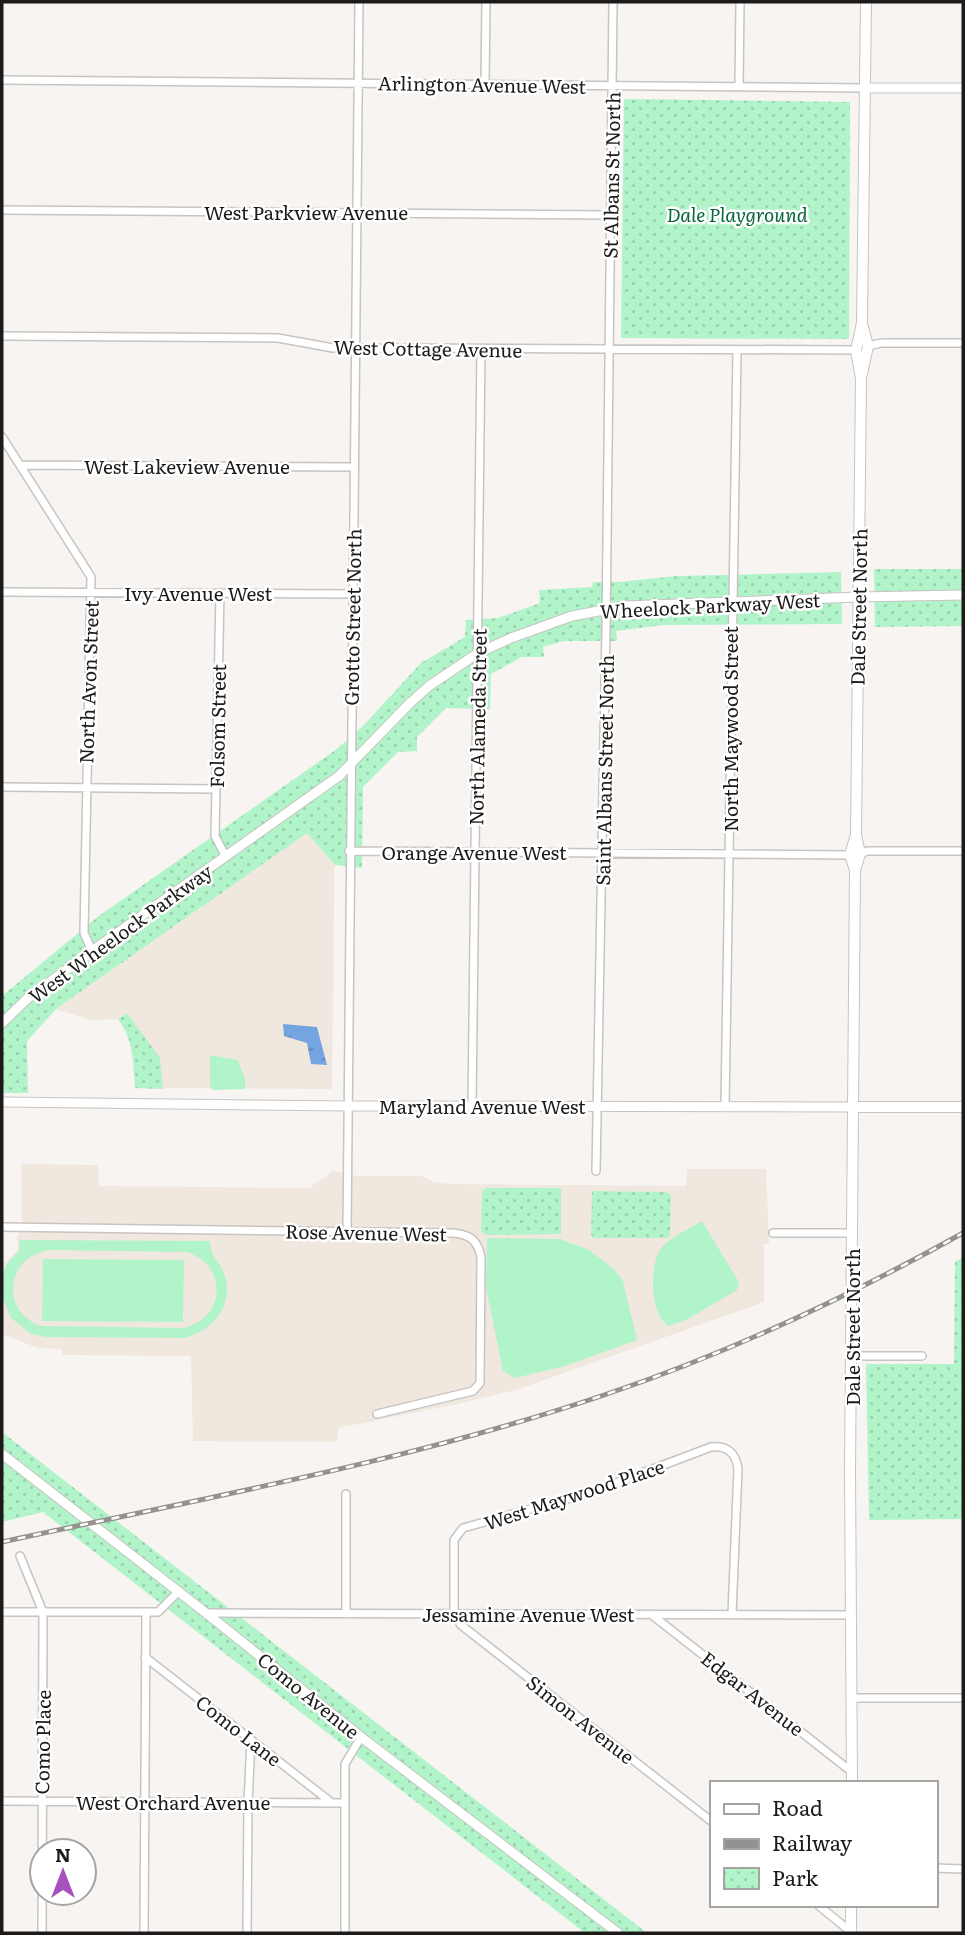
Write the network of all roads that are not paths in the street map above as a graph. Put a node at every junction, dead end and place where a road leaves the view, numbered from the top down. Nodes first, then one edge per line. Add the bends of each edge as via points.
1 (359, 2) edge
2 (486, 2) edge
3 (612, 2) edge
4 (740, 2) edge
5 (866, 2) edge
6 (2, 80) edge
7 (358, 83) junction
8 (485, 83) junction
9 (612, 86) junction
10 (739, 87) junction
11 (866, 88) junction
12 (963, 88) edge
13 (2, 210) edge
14 (356, 212) junction
15 (611, 215) junction
16 (862, 323) junction
17 (2, 336) edge
18 (963, 343) edge
19 (868, 346) junction
20 (355, 348) junction
21 (481, 349) junction
22 (610, 349) junction
23 (856, 350) junction
24 (737, 351) junction
25 (861, 379) junction
26 (2, 437) edge
27 (20, 465) junction
28 (354, 467) junction
29 (2, 592) edge
30 (90, 593) junction
31 (220, 593) junction
32 (352, 594) junction
33 (963, 595) edge
34 (858, 597) junction
35 (732, 601) junction
36 (606, 608) junction
37 (478, 653) junction
38 (350, 766) junction
39 (2, 787) edge
40 (85, 788) junction
41 (216, 789) junction
42 (241, 846) joint
43 (349, 851) junction
44 (963, 851) edge
45 (475, 852) junction
46 (601, 853) junction
47 (730, 854) junction
48 (855, 855) junction
49 (226, 857) junction
50 (92, 951) junction
51 (2, 1023) edge
52 (2, 1102) edge
53 (472, 1105) junction
54 (599, 1106) junction
55 (348, 1107) junction
56 (725, 1107) junction
57 (852, 1107) junction
58 (963, 1107) edge
59 (596, 1171) dead end
60 (2, 1227) edge
61 (347, 1231) junction
62 (773, 1233) dead end
63 (853, 1233) junction
64 (852, 1356) junction
65 (922, 1356) dead end
66 (377, 1414) dead end
67 (2, 1454) edge
68 (346, 1494) dead end
69 (20, 1556) dead end
70 (179, 1591) junction
71 (2, 1612) edge
72 (43, 1612) junction
73 (146, 1613) junction
74 (206, 1613) junction
75 (346, 1614) junction
76 (454, 1614) junction
77 (652, 1615) junction
78 (732, 1615) junction
79 (850, 1615) junction
80 (145, 1657) junction
81 (852, 1698) junction
82 (963, 1698) edge
83 (361, 1737) junction
84 (251, 1740) junction
85 (852, 1777) edge
86 (2, 1801) edge
87 (41, 1801) junction
88 (145, 1802) junction
89 (332, 1803) junction
90 (344, 1803) junction
91 (248, 1804) junction
92 (710, 1820) edge
93 (937, 1868) edge
94 (963, 1869) edge
95 (820, 1907) edge
96 (851, 1907) edge
97 (851, 1932) edge
98 (42, 1933) edge
99 (144, 1933) edge
100 (247, 1933) edge
101 (345, 1933) edge
102 (618, 1933) edge

1 - 7 street, Grotto Street North
2 - 8 street
3 - 9 street, St Albans St North
4 - 10 street
5 - 11 main road, Dale Street North
6 - 7 street, Arlington Avenue West
7 - 8 street, Arlington Avenue West
7 - 14 street, Grotto Street North
8 - 9 street, Arlington Avenue West
9 - 10 street, Arlington Avenue West
9 - 15 street, St Albans St North
10 - 11 street, Arlington Avenue West
11 - 12 street, Arlington Avenue West
11 - 16 main road, Dale Street North
13 - 14 street, West Parkview Avenue
14 - 15 street, West Parkview Avenue
14 - 20 street, Grotto Street North
15 - 22 street, St Albans St North
16 - 19 main road, Dale Street North
16 - 23 main road, Dale Street North
17 - 20 street, West Cottage Avenue via 278,338
18 - 19 street
19 - 25 main road, Dale Street North
20 - 21 street, West Cottage Avenue
20 - 28 street, Grotto Street North
21 - 22 street, West Cottage Avenue
21 - 37 street, North Alameda Street
22 - 24 street, West Cottage Avenue
22 - 36 street, Saint Albans Street North
23 - 24 street, West Cottage Avenue
23 - 25 main road, Dale Street North
24 - 35 street, North Maywood Street
25 - 34 main road, Dale Street North
26 - 27 street, North Avon Street
27 - 28 street, West Lakeview Avenue
27 - 30 street, North Avon Street via 90,577
28 - 32 street, Grotto Street North
29 - 30 street, Ivy Avenue West
30 - 31 street, Ivy Avenue West
30 - 40 street, North Avon Street
31 - 32 street, Ivy Avenue West
31 - 41 street, Folsom Street
32 - 38 street, Grotto Street North
33 - 34 street, Wheelock Parkway West
34 - 35 street, Wheelock Parkway West
34 - 48 main road, Dale Street North
35 - 36 street, Wheelock Parkway West
35 - 47 street, North Maywood Street
36 - 37 street, Wheelock Parkway West via 547,624
36 - 46 street, Saint Albans Street North
37 - 38 street, Wheelock Parkway West via 415,699
37 - 45 street, North Alameda Street
38 - 42 street, Wheelock Parkway West
38 - 43 street, Grotto Street North
39 - 40 street
40 - 41 street
40 - 50 street, North Avon Street via 84,933
41 - 49 street, Folsom Street via 215,836
42 - 49 street, West Wheelock Parkway
43 - 45 street, Orange Avenue West
43 - 55 street, Grotto Street North
44 - 48 street, Orange Avenue West via 867,851
45 - 46 street, Orange Avenue West
45 - 53 street, North Alameda Street
46 - 47 street, Orange Avenue West
46 - 54 street, Saint Albans Street North
47 - 48 street, Orange Avenue West
47 - 56 street, North Maywood Street
48 - 57 main road, Dale Street North
49 - 50 street, West Wheelock Parkway
50 - 51 street, West Wheelock Parkway
52 - 55 street, Maryland Avenue West
53 - 54 street, Maryland Avenue West
53 - 55 street, Maryland Avenue West
54 - 56 street, Maryland Avenue West
54 - 59 street
55 - 61 street, Grotto Street North
56 - 57 street, Maryland Avenue West
57 - 58 main road, Maryland Avenue West
57 - 63 main road, Dale Street North
60 - 61 street, Rose Avenue West
61 - 66 street, Rose Avenue West via 467,1235 480,1248 480,1383 473,1391
62 - 63 street
63 - 64 main road, Dale Street North
64 - 65 street
64 - 79 main road, Dale Street North
67 - 70 street, Como Avenue
68 - 75 street
69 - 72 street, Como Place
70 - 73 street via 159,1612
70 - 74 street, Como Avenue
71 - 72 street
72 - 73 street
72 - 87 street, Como Place
73 - 80 street
74 - 75 street, Jessamine Avenue West
74 - 83 street, Como Avenue
75 - 76 street, Jessamine Avenue West
76 - 77 street, Jessamine Avenue West
76 - 78 street, West Maywood Place via 454,1540 461,1530 592,1492 717,1446 733,1454 738,1465
76 - 92 street, Simon Avenue via 461,1625
77 - 78 street, Jessamine Avenue West
77 - 85 street, Edgar Avenue
78 - 79 street, Jessamine Avenue West
79 - 81 main road, Dale Street North
80 - 84 street, Como Lane
80 - 88 street
81 - 82 street
81 - 85 main road, Dale Street North
83 - 90 street via 345,1764
83 - 102 street, Como Avenue
84 - 89 street, Como Lane
84 - 91 street
86 - 87 street, West Orchard Avenue
87 - 88 street, West Orchard Avenue
87 - 98 street, Como Place
88 - 91 street, West Orchard Avenue
88 - 99 street
89 - 90 street, West Orchard Avenue
89 - 91 street, West Orchard Avenue
90 - 101 street
91 - 100 street
93 - 94 street
95 - 97 street
96 - 97 main road

